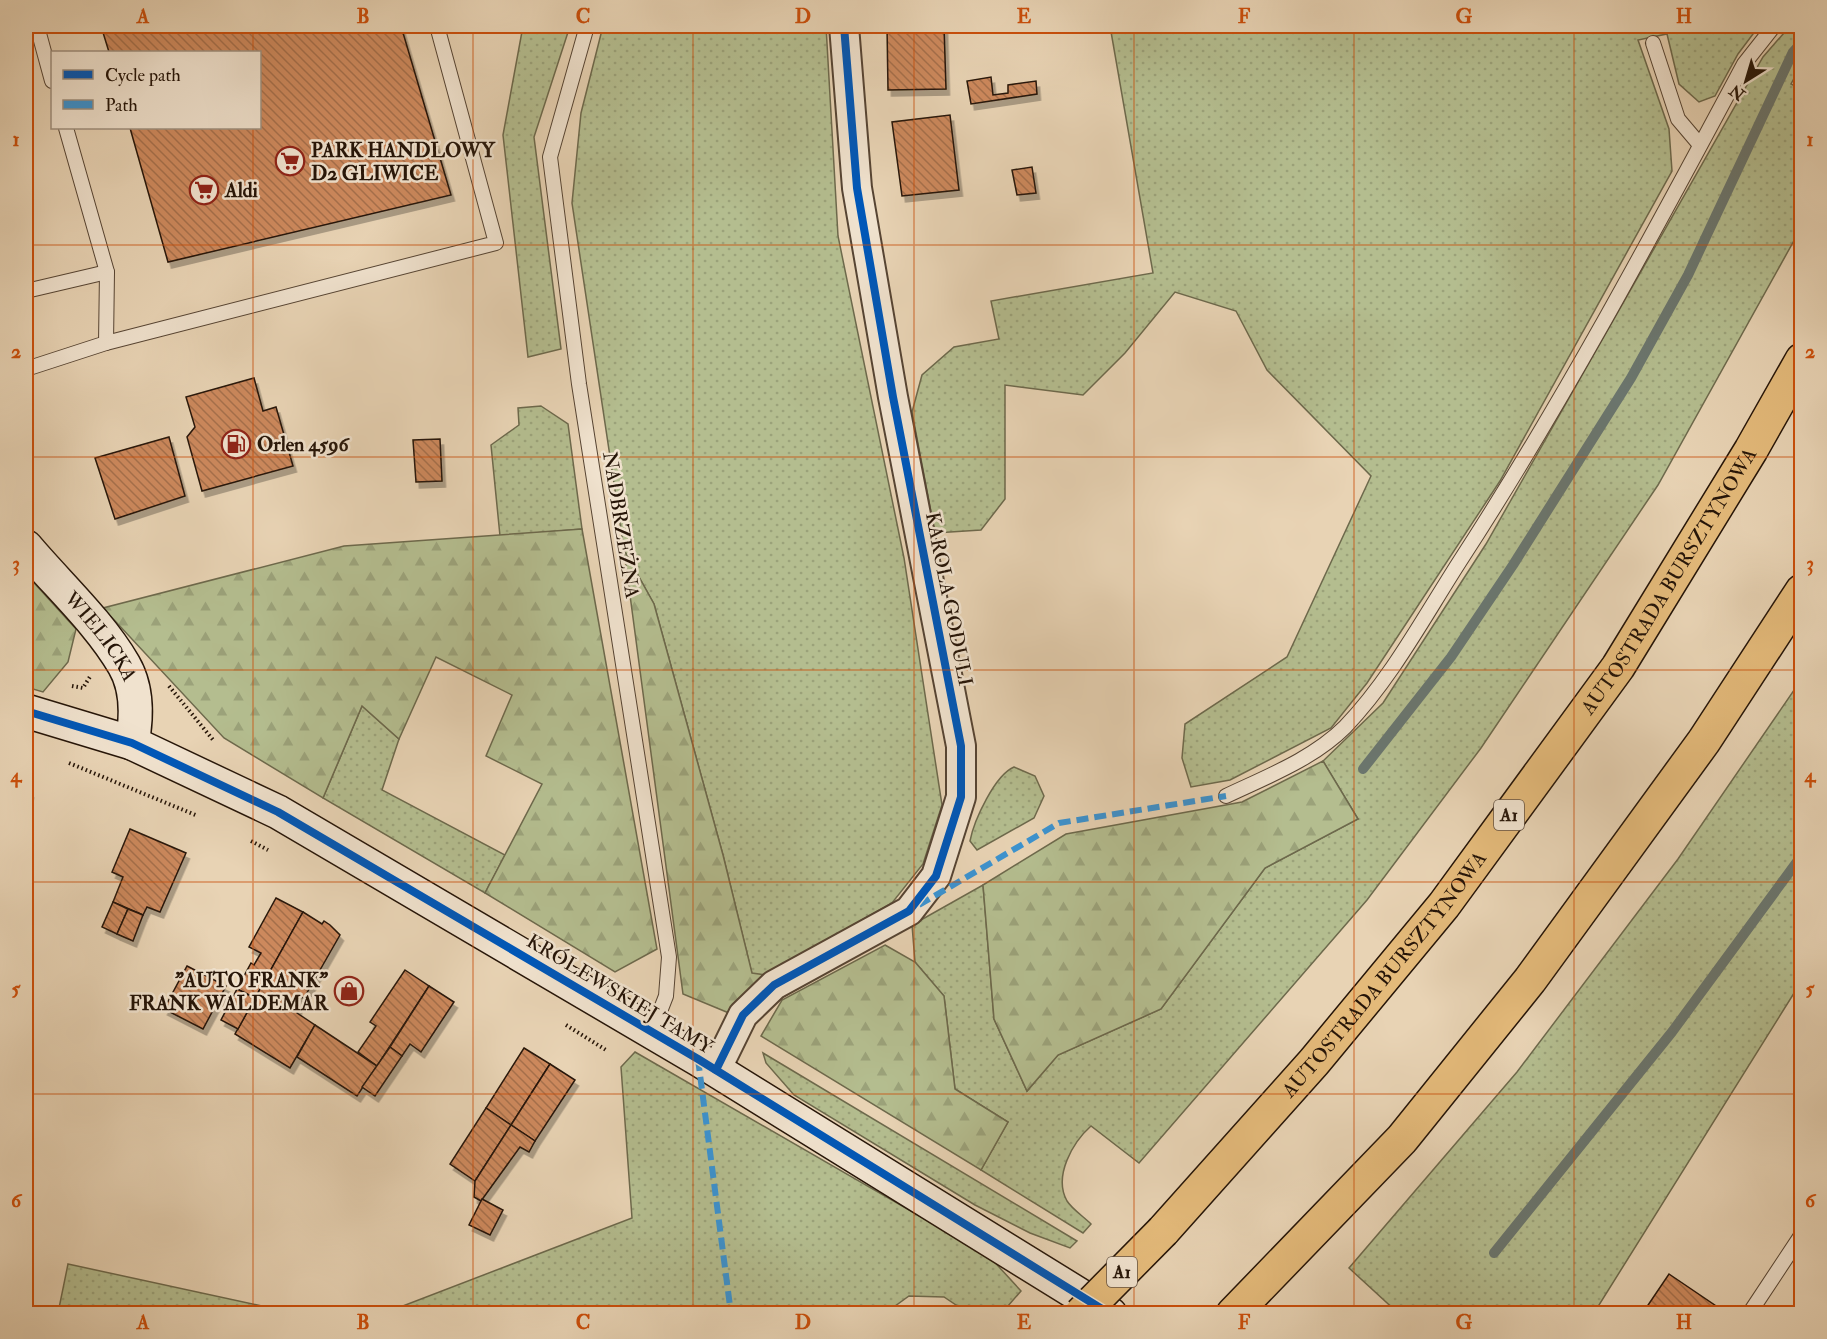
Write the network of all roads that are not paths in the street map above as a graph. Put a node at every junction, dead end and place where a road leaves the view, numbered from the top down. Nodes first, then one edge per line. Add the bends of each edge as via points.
1 (37, 26) edge
2 (437, 26) edge
3 (587, 26) edge
4 (844, 26) edge
5 (1774, 26) edge
6 (1653, 43) dead end
7 (51, 77) edge
8 (66, 129) edge
9 (1700, 145) junction
10 (107, 272) junction
11 (26, 291) edge
12 (106, 343) junction
13 (1802, 360) edge
14 (26, 369) edge
15 (26, 547) edge
16 (1802, 591) edge
17 (26, 711) edge
18 (132, 743) junction
19 (1226, 796) dead end
20 (652, 1032) junction
21 (716, 1070) junction
22 (1802, 1234) edge
23 (1244, 1302) edge
24 (1082, 1314) edge
25 (1110, 1314) edge
26 (1749, 1314) edge

1 - 7 lane
2 - 12 lane via 495,243
3 - 20 lane, NADBRZEŻNA via 550,157 579,384 669,957 666,996
4 - 21 street, KAROLA GODULI via 857,188 961,746 961,797 936,876 909,911 774,985 743,1015
5 - 9 lane via 1744,63
6 - 9 lane via 1678,119
8 - 10 lane
9 - 19 lane via 1599,330 1508,484 1385,676 1344,728 1296,763
10 - 11 lane
10 - 12 lane
12 - 14 lane
13 - 24 highway, AUTOSTRADA BURSZTYNOWA / A1, bridge via 1618,667 1444,905 1314,1062 1163,1231
15 - 18 street, WIELICKA via 125,666 136,711
16 - 23 highway via 1704,741 1530,980 1402,1139
17 - 18 street, KRÓLEWSKIEJ TAMY
18 - 20 street, KRÓLEWSKIEJ TAMY via 278,812
20 - 21 street, KRÓLEWSKIEJ TAMY
21 - 25 street, KRÓLEWSKIEJ TAMY
22 - 26 lane

